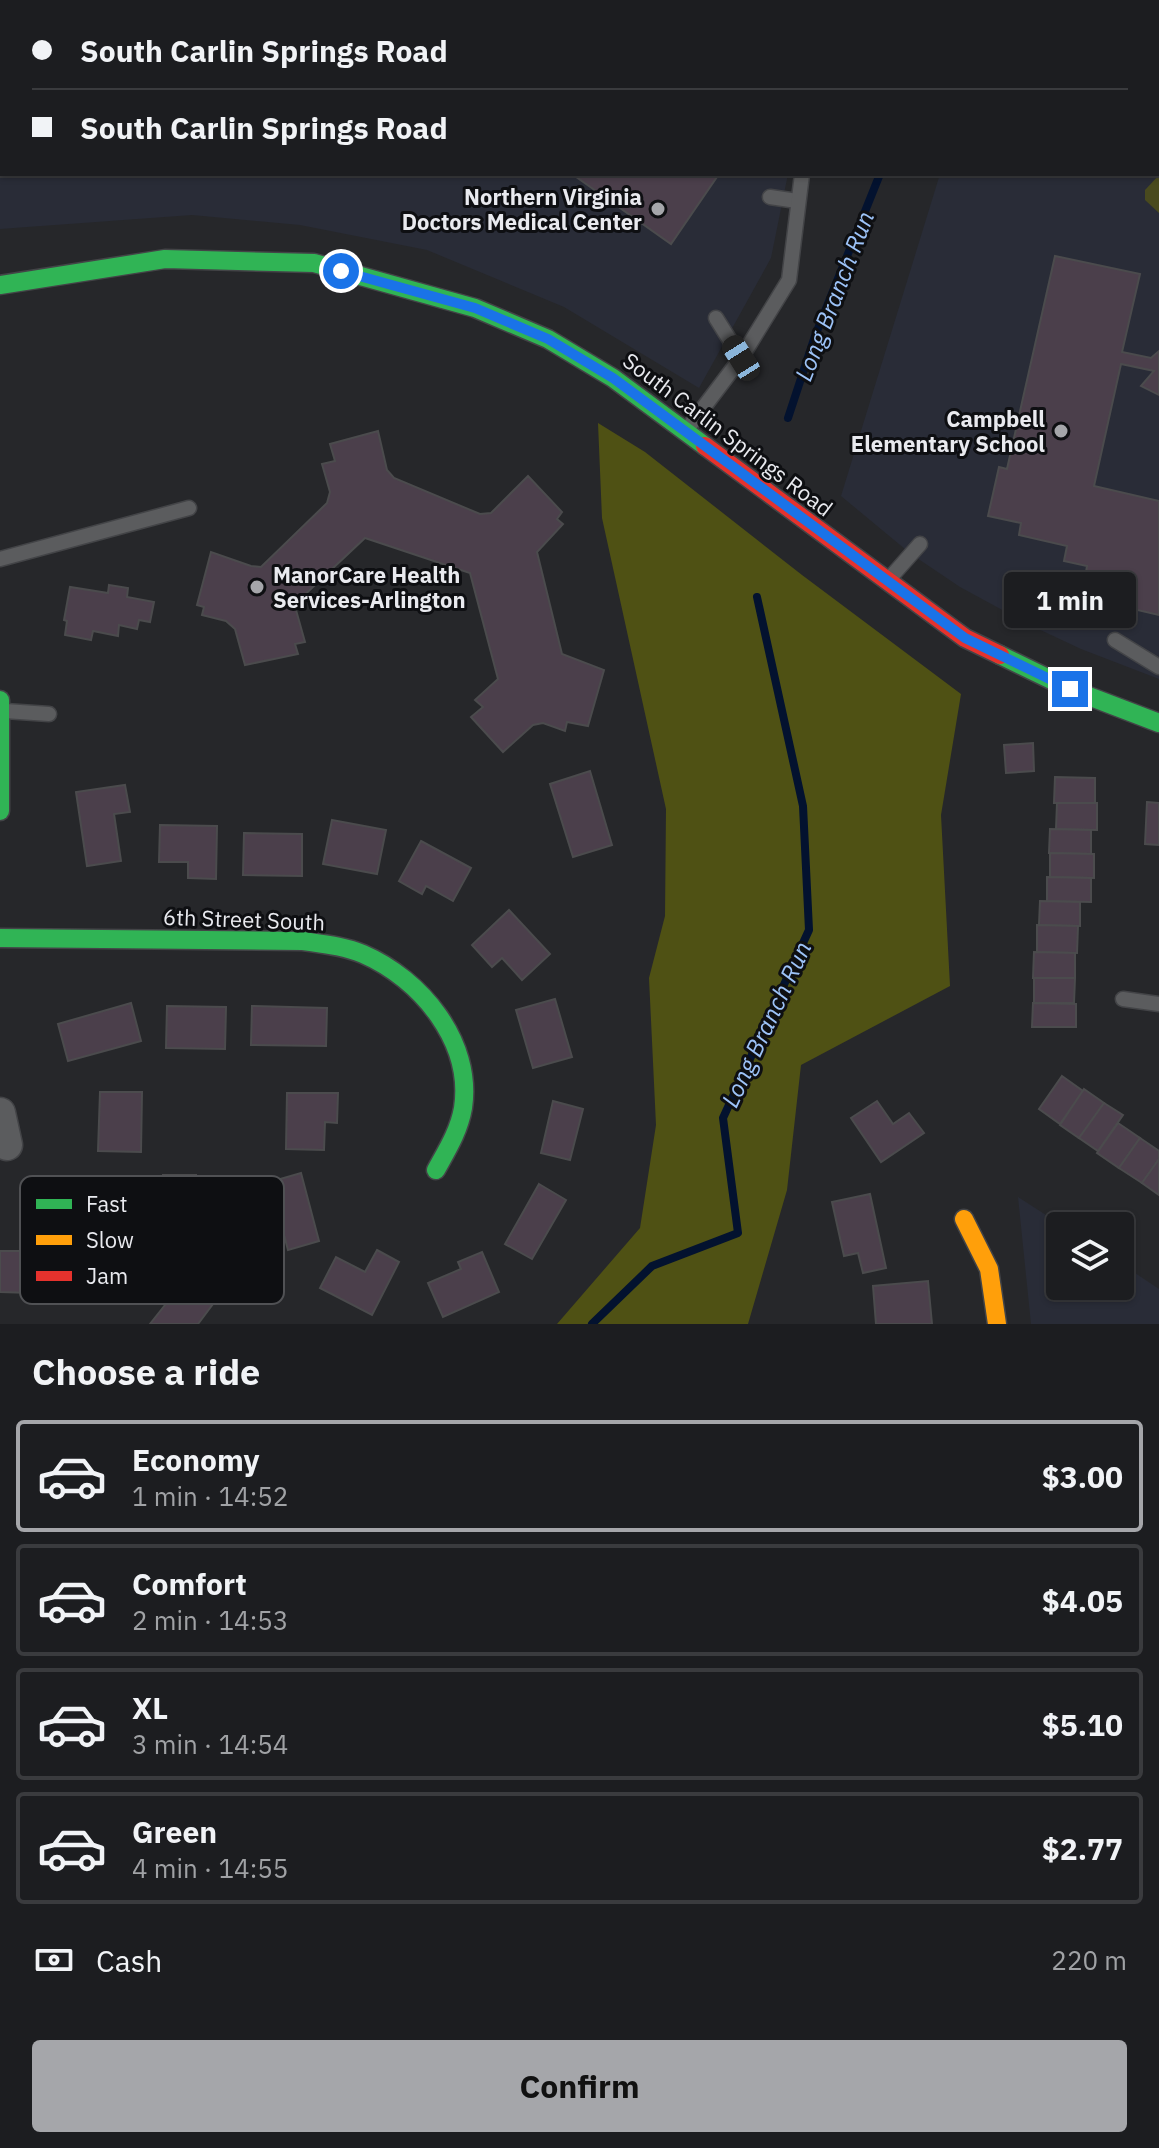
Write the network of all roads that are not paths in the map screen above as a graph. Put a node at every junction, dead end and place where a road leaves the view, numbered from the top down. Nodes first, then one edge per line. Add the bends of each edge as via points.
1 (802, 176) edge
2 (770, 197) dead end
3 (797, 201) junction
4 (0, 285) edge
5 (716, 318) dead end
6 (741, 358) junction
7 (685, 431) junction
8 (189, 508) dead end
9 (920, 544) dead end
10 (0, 559) edge
11 (887, 581) junction
12 (1115, 640) dead end
13 (1159, 667) edge
14 (0, 700) edge
15 (49, 714) dead end
16 (1, 721) edge
17 (1159, 723) edge
18 (0, 811) edge
19 (0, 938) edge
20 (1123, 999) dead end
21 (1159, 1004) edge
22 (0, 1113) edge
23 (7, 1145) dead end
24 (436, 1170) dead end
25 (964, 1219) dead end
26 (997, 1324) edge

1 - 3 lane
2 - 3 lane
3 - 6 lane via 789,280
4 - 7 main road, South Carlin Springs Road via 165,259 314,263 475,308 548,339
5 - 6 lane
6 - 7 lane
7 - 11 main road, South Carlin Springs Road
8 - 10 lane
9 - 11 lane
11 - 17 main road, South Carlin Springs Road via 965,638 1070,689
12 - 13 lane
14 - 16 main road
15 - 16 lane
16 - 18 main road
19 - 24 main road, 6th Street South via 303,941 368,956 425,999 458,1049 464,1105 459,1130
20 - 21 lane
22 - 23 street
25 - 26 main road via 987,1256

